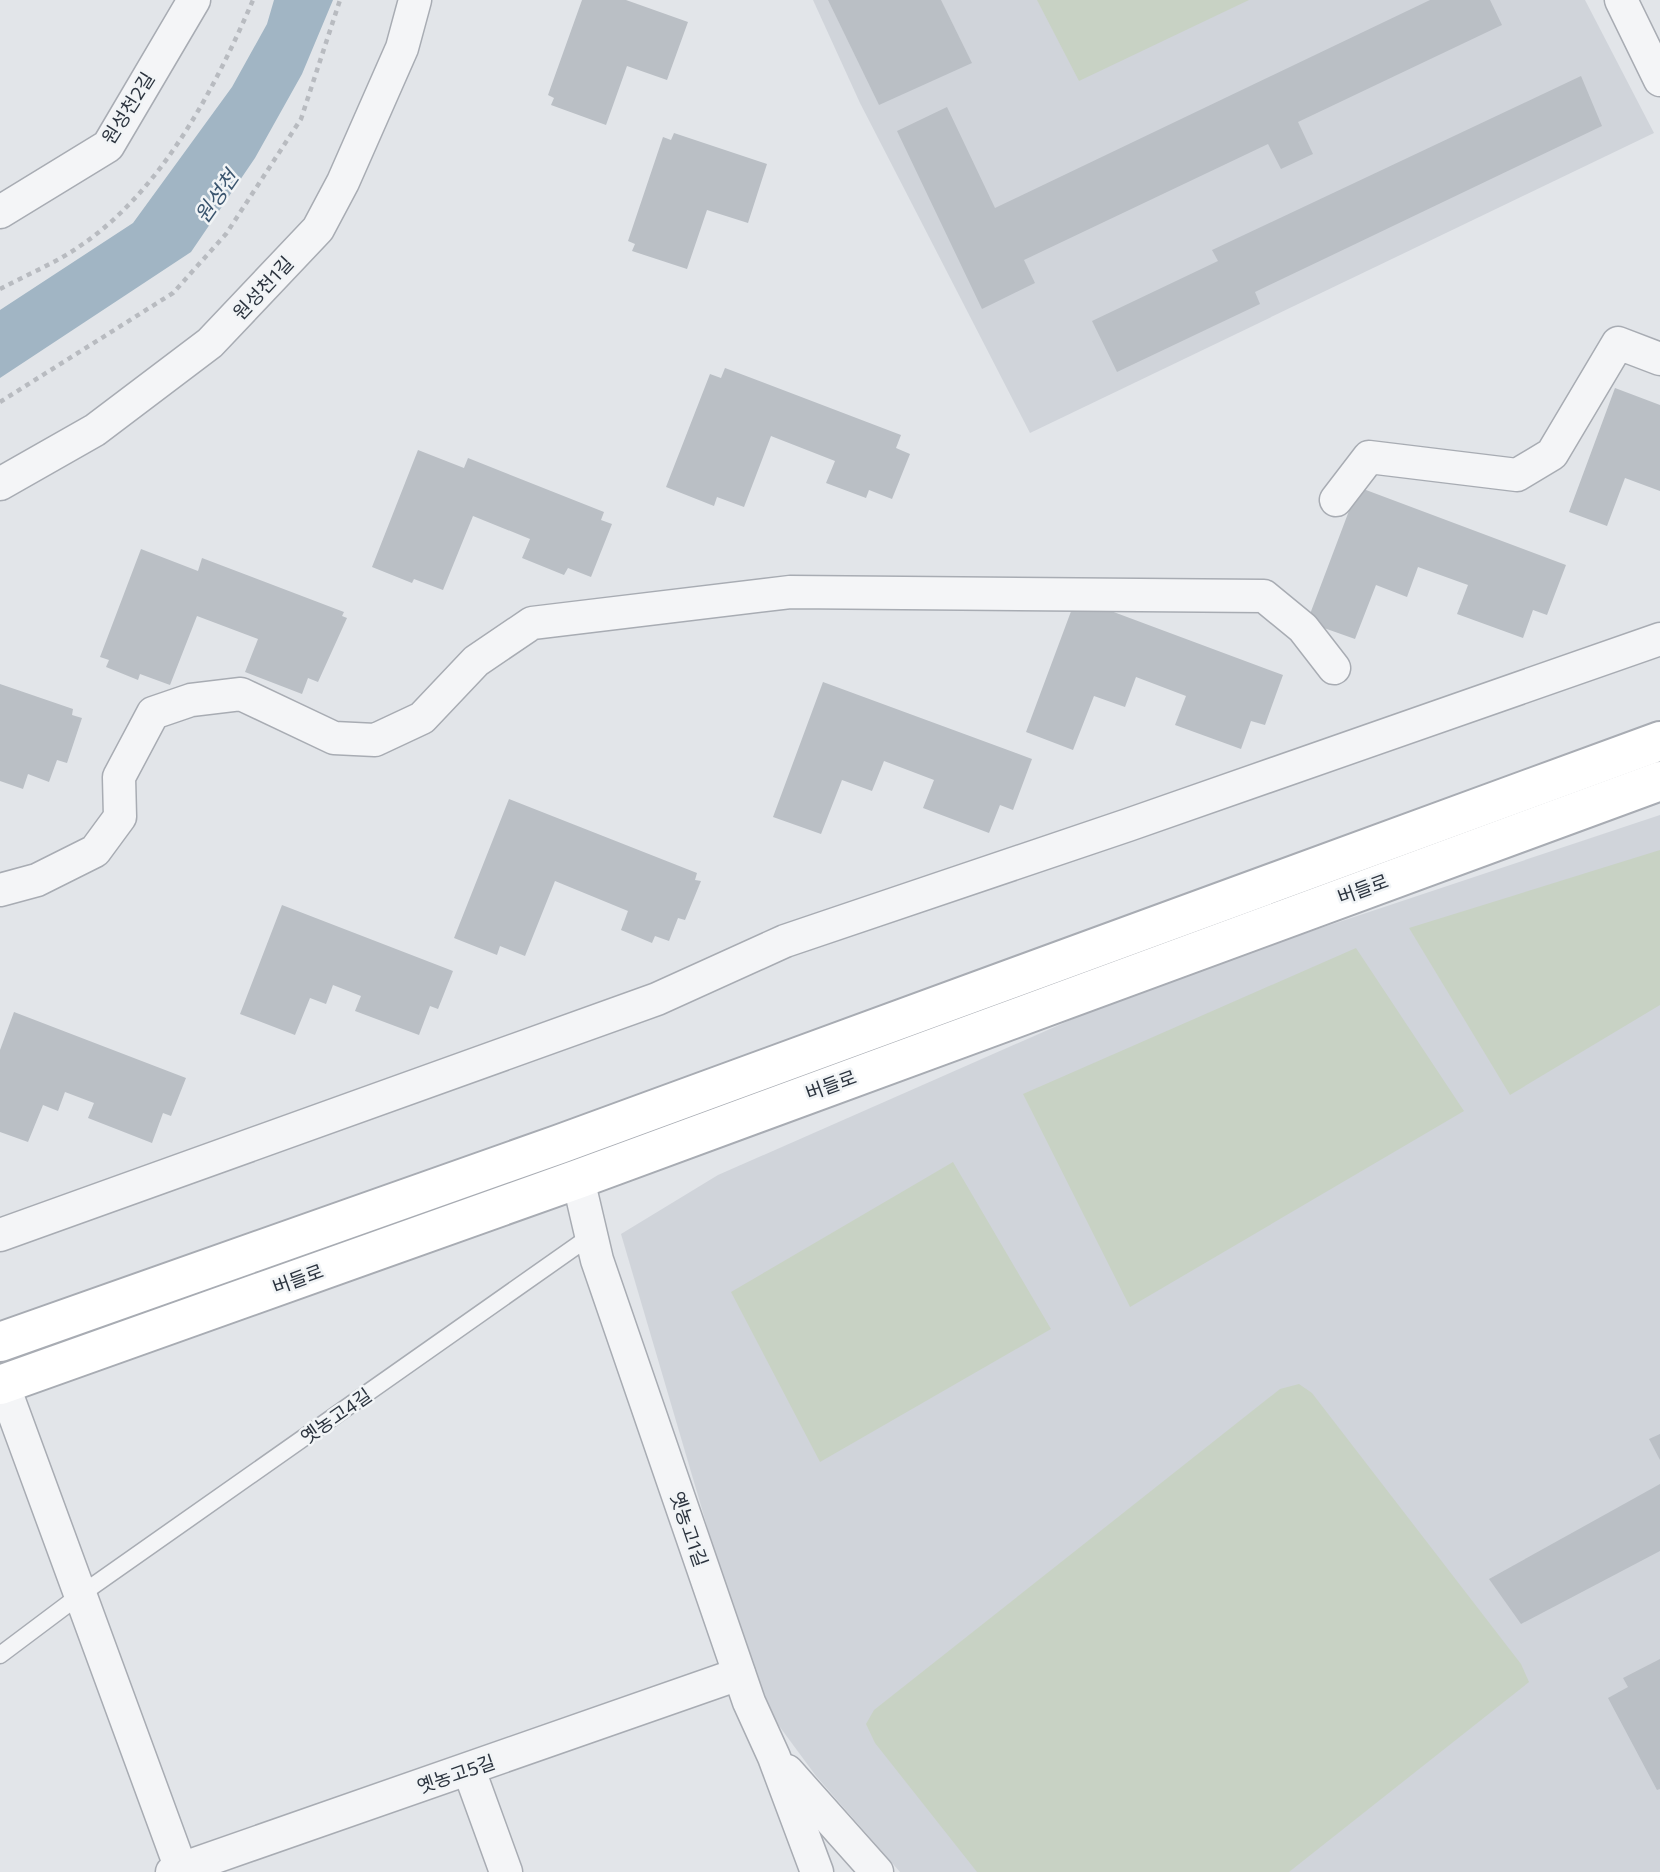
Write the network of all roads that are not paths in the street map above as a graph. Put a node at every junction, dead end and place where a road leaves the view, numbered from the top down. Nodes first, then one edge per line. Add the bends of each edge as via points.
1 (194, 0) edge
2 (415, 0) edge
3 (1621, 0) edge
4 (1660, 80) edge
5 (0, 212) edge
6 (1660, 359) edge
7 (0, 484) edge
8 (1336, 500) dead end
9 (1660, 639) edge
10 (1334, 668) dead end
11 (1660, 741) edge
12 (1660, 781) edge
13 (0, 890) edge
14 (578, 1179) junction
15 (0, 1235) edge
16 (592, 1235) junction
17 (0, 1342) edge
18 (1, 1385) edge
19 (80, 1595) junction
20 (0, 1655) edge
21 (739, 1674) junction
22 (774, 1757) junction
23 (469, 1770) junction
24 (177, 1870) edge
25 (506, 1872) edge
26 (817, 1872) edge
27 (877, 1872) edge

1 - 5 street, 원성천2길 via 108,146
2 - 7 street, 원성천1길 via 401,48 318,229 210,343 95,429
3 - 4 street
6 - 8 street via 1618,343 1552,453 1517,475 1369,457
9 - 15 street via 785,941 657,999
10 - 13 street via 1303,628 1264,596 790,592 532,623 475,661 422,718 375,740 334,738 242,694 191,699 153,713 119,777 120,817 95,851 37,880
11 - 17 street, 버들로 via 560,1144
12 - 14 street, 버들로
14 - 16 street, 옛농고1길
14 - 18 street, 버들로
16 - 19 lane, 옛농고4길
16 - 21 street, 옛농고1길
18 - 19 street
19 - 20 lane, 옛농고4길
19 - 24 street
21 - 22 street, 옛농고1길
21 - 23 street, 옛농고5길
22 - 26 street, 옛농고1길
22 - 27 street
23 - 24 street, 옛농고5길
23 - 25 street

